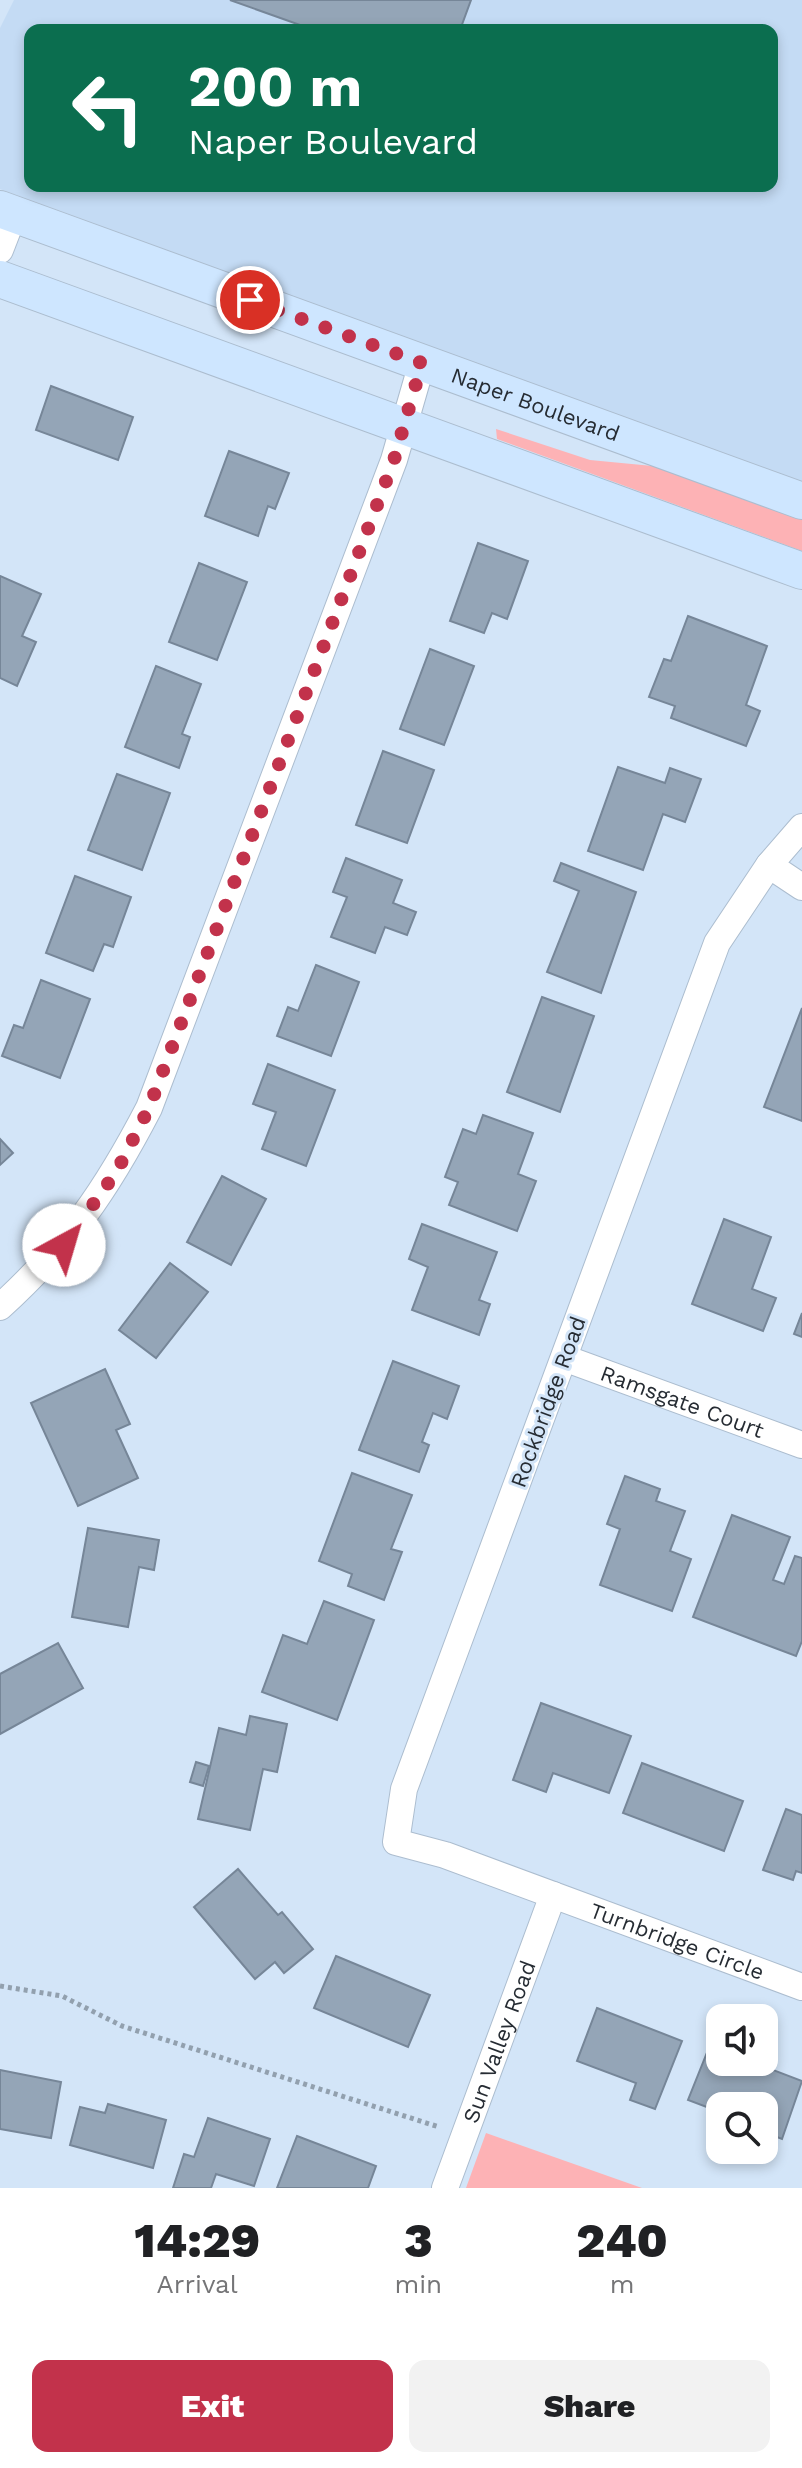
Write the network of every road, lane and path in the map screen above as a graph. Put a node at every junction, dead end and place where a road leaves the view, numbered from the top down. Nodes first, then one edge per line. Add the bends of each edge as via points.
1 (7, 212) edge
2 (0, 250) edge
3 (0, 279) edge
4 (422, 363) junction
5 (404, 423) junction
6 (802, 501) edge
7 (802, 571) edge
8 (802, 827) edge
9 (769, 865) junction
10 (802, 887) edge
11 (0, 1307) edge
12 (564, 1358) junction
13 (802, 1445) edge
14 (553, 1895) junction
15 (0, 1986) edge
16 (802, 1987) edge
17 (445, 2129) dead end
18 (445, 2188) edge

1 - 2 street
1 - 4 main road, Naper Boulevard
3 - 5 main road
4 - 5 street
4 - 6 main road, Naper Boulevard
5 - 7 main road
5 - 11 street via 149,1108 89,1213
8 - 9 street, Rockbridge Road
9 - 10 street
9 - 12 street, Rockbridge Road via 717,943
12 - 13 street, Ramsgate Court
12 - 14 street, Rockbridge Road via 404,1789 396,1842
14 - 16 street, Turnbridge Circle
14 - 18 street, Sun Valley Road
15 - 17 path via 62,1996 122,2026

